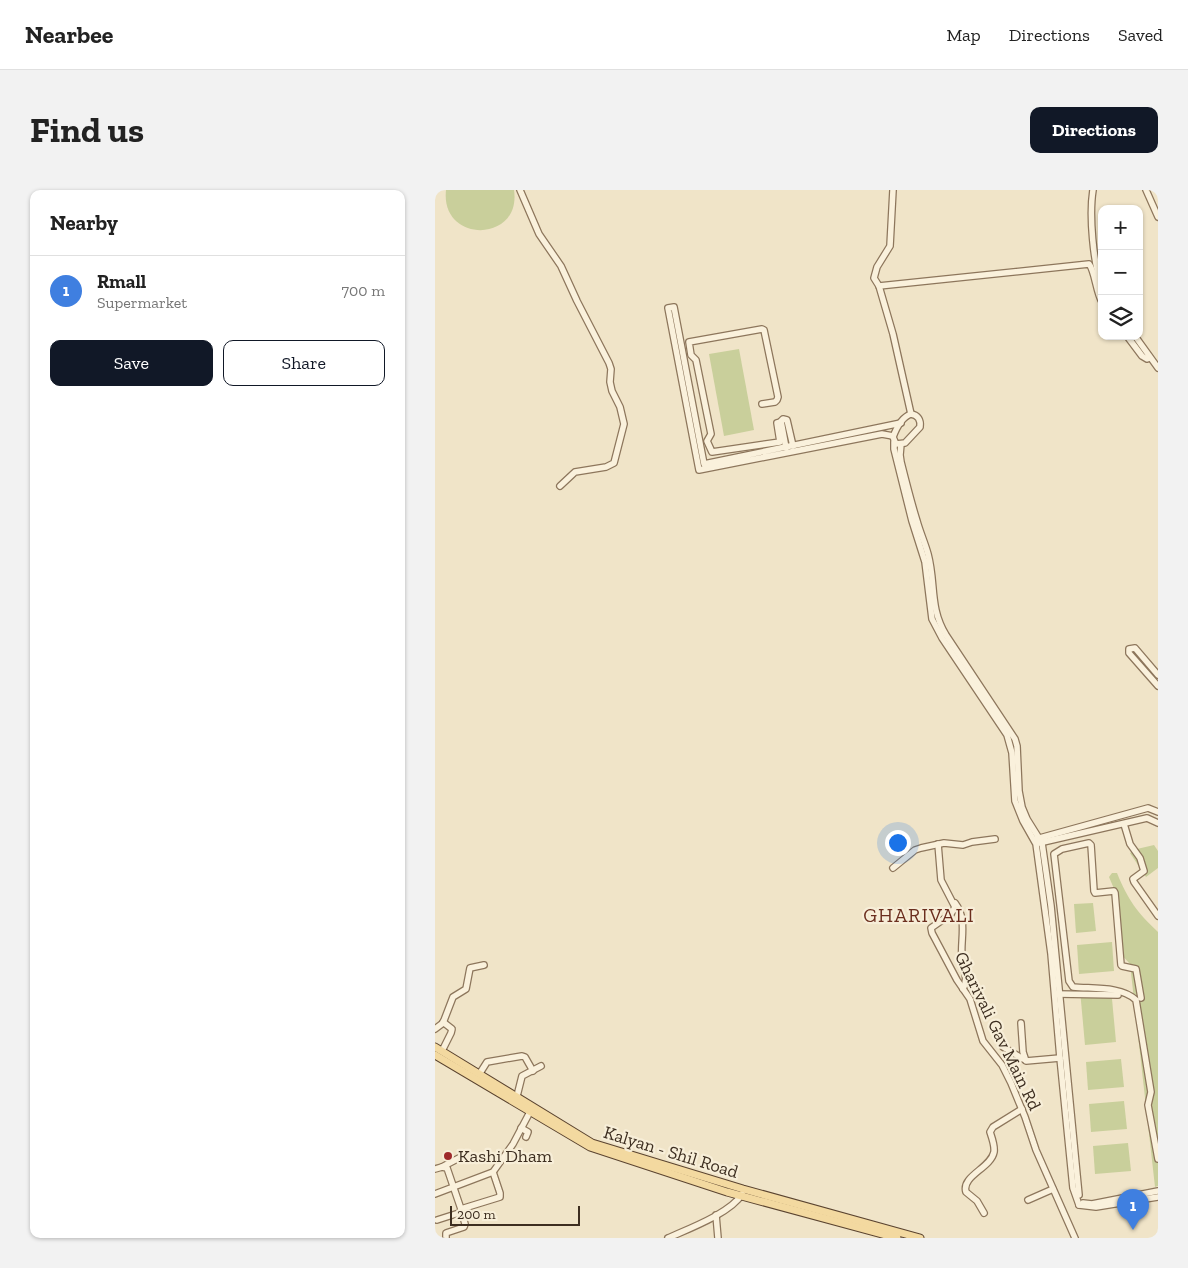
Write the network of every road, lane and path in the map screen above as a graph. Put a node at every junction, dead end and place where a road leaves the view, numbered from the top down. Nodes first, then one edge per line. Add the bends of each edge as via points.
1 (521, 190) edge
2 (893, 190) edge
3 (1093, 190) edge
4 (1146, 190) edge
5 (1158, 217) edge
6 (1098, 271) edge
7 (879, 286) junction
8 (1099, 295) edge
9 (1130, 340) edge
10 (1137, 340) edge
11 (1150, 358) junction
12 (1158, 368) edge
13 (761, 404) dead end
14 (911, 414) junction
15 (901, 423) junction
16 (894, 439) junction
17 (901, 444) junction
18 (815, 445) junction
19 (790, 447) junction
20 (704, 464) junction
21 (699, 470) junction
22 (560, 486) dead end
23 (915, 524) junction
24 (1158, 675) edge
25 (1158, 686) edge
26 (1158, 812) edge
27 (1158, 823) edge
28 (1124, 824) junction
29 (995, 839) dead end
30 (1038, 841) junction
31 (938, 844) junction
32 (893, 868) dead end
33 (954, 902) junction
34 (1158, 916) edge
35 (484, 965) dead end
36 (963, 989) junction
37 (1057, 994) junction
38 (1130, 994) junction
39 (1141, 998) dead end
40 (443, 1022) junction
41 (1021, 1023) dead end
42 (435, 1029) edge
43 (435, 1046) edge
44 (1003, 1047) dead end
45 (442, 1051) junction
46 (435, 1055) edge
47 (1059, 1058) junction
48 (1025, 1060) junction
49 (541, 1066) dead end
50 (533, 1070) junction
51 (480, 1073) junction
52 (517, 1096) junction
53 (1021, 1109) junction
54 (531, 1110) junction
55 (521, 1128) junction
56 (526, 1138) dead end
57 (459, 1158) dead end
58 (1158, 1159) edge
59 (442, 1167) junction
60 (435, 1168) edge
61 (493, 1172) junction
62 (453, 1188) junction
63 (1053, 1189) junction
64 (1158, 1191) edge
65 (742, 1193) junction
66 (435, 1194) edge
67 (1158, 1197) edge
68 (1029, 1200) dead end
69 (1080, 1203) junction
70 (461, 1211) junction
71 (984, 1213) dead end
72 (716, 1215) junction
73 (437, 1220) dead end
74 (446, 1238) edge
75 (668, 1238) edge
76 (717, 1238) edge
77 (897, 1238) edge
78 (920, 1238) edge
79 (1075, 1238) edge

1 - 22 street via 539,234 558,260 606,353 612,390 625,424 614,463 575,472
2 - 7 street via 890,246 874,278
3 - 6 street via 1093,241
4 - 5 street
7 - 8 street via 1089,264
7 - 14 street
9 - 11 street via 1142,356
10 - 11 street
11 - 12 street
13 - 19 street via 775,402 778,397 764,330 689,342 691,355 696,360 711,434 707,441 712,452 780,442 777,424 781,422
14 - 15 street
14 - 17 street via 920,420 919,427
15 - 16 street
15 - 18 street
16 - 17 street
16 - 18 street via 882,434
16 - 23 street via 897,465
17 - 23 street via 901,462
18 - 19 street
18 - 21 street
19 - 20 street
20 - 21 street
20 - 21 street via 671,308
23 - 30 street via 925,562 932,619 1007,735 1012,753 1015,801 1023,821
24 - 25 street via 1135,648 1129,649
26 - 30 street via 1148,808
27 - 28 street via 1147,818
28 - 30 street
28 - 34 street via 1144,871 1133,879 1134,882
29 - 31 street via 963,845
30 - 37 street via 1052,913
31 - 32 street via 915,850
31 - 33 street via 941,880
33 - 36 street via 963,926 962,960 967,977
33 - 36 street, Gharivali Gav Main Rd via 951,914 931,928
35 - 40 street via 471,968 466,989 453,997
36 - 53 street, Gharivali Gav Main Rd via 970,999 983,1041 1002,1065
37 - 38 street
37 - 47 street
37 - 69 street
38 - 39 street via 1071,985 1054,854 1058,850 1091,845 1094,891 1115,893 1121,965 1136,969
38 - 58 street via 1136,1000 1151,1092 1148,1105
40 - 42 street
40 - 45 street via 452,1029
41 - 48 street
43 - 45 main road, Kalyan - Shil Road
44 - 48 street
45 - 51 main road, Kalyan - Shil Road
46 - 54 main road, Kalyan - Shil Road
47 - 48 street
47 - 69 street via 1073,1188
49 - 50 street
50 - 51 street via 523,1056 487,1062
50 - 52 street via 522,1076
51 - 52 main road, Kalyan - Shil Road
52 - 54 main road, Kalyan - Shil Road
53 - 63 street, Gharivali Gav Main Rd
53 - 71 street via 993,1127 990,1132 995,1150 992,1157 965,1184 966,1192
54 - 55 street
54 - 65 main road, Kalyan - Shil Road via 589,1147 631,1157
55 - 56 street via 528,1132
55 - 61 street
57 - 59 street
59 - 60 street
59 - 62 street via 447,1168
61 - 62 street
61 - 70 street via 500,1197
62 - 66 street
62 - 70 street
63 - 68 street
63 - 79 street, Gharivali Gav Main Rd
64 - 69 street via 1092,1204
65 - 72 street
65 - 77 main road, Kalyan - Shil Road
65 - 78 main road, Kalyan - Shil Road
67 - 69 street via 1096,1207
70 - 73 street
70 - 74 street via 464,1227 446,1233
72 - 75 street
72 - 76 street

